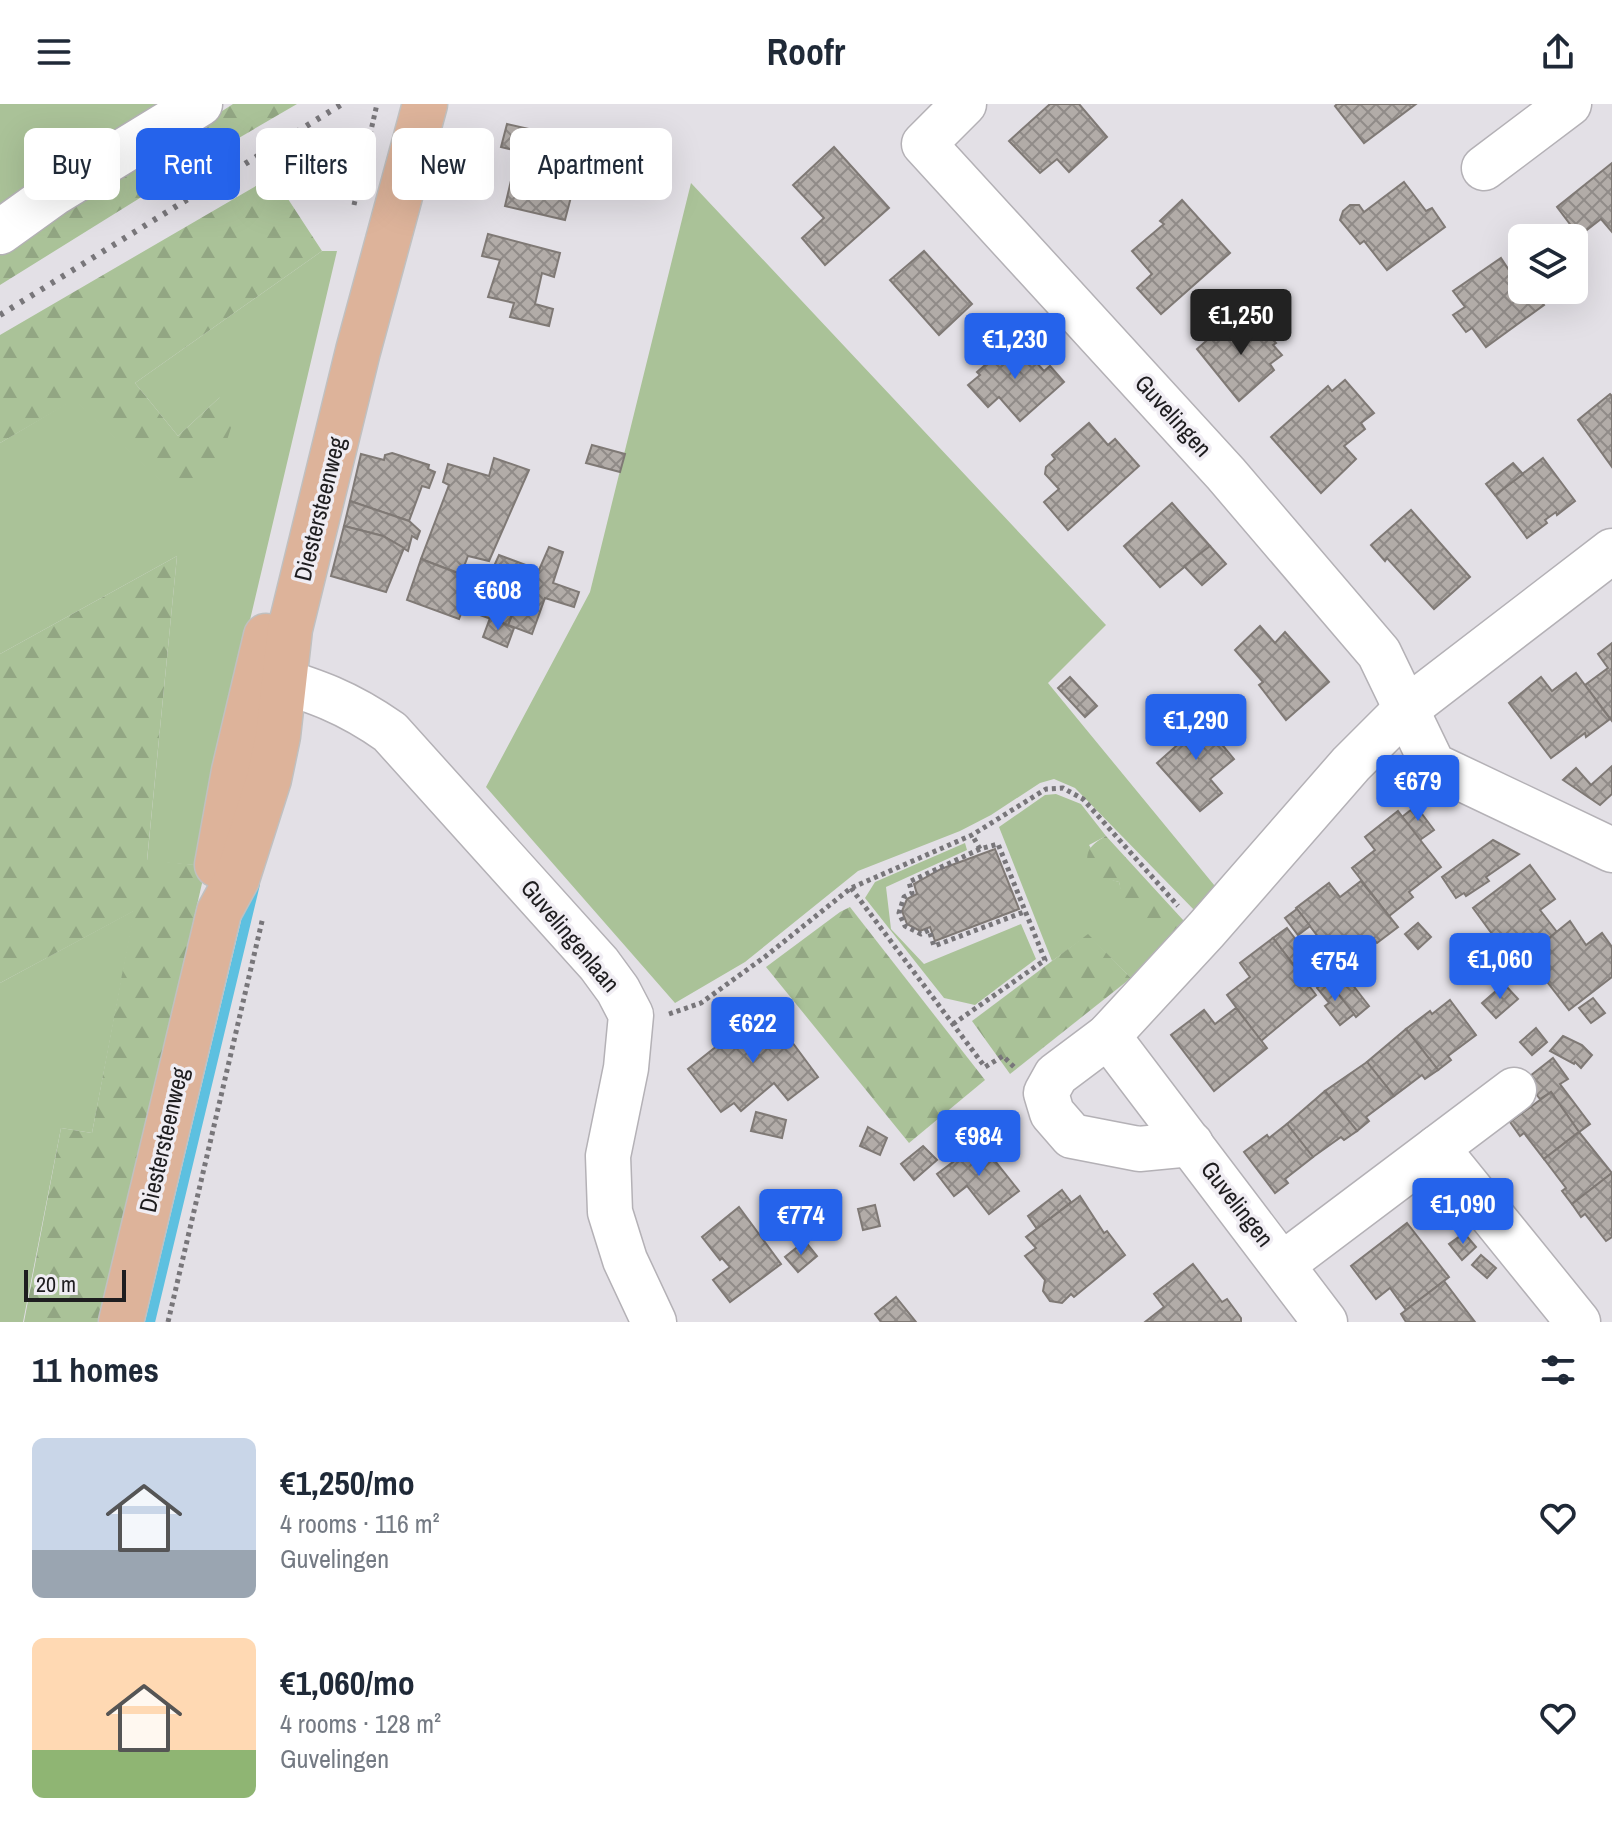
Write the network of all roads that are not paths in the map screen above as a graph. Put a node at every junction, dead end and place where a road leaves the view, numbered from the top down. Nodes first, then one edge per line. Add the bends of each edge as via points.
1 (200, 104) edge
2 (393, 104) edge
3 (425, 104) edge
4 (964, 104) edge
5 (1569, 104) edge
6 (1484, 168) dead end
7 (0, 232) edge
8 (1612, 551) edge
9 (272, 678) junction
10 (1405, 710) junction
11 (1612, 850) edge
12 (1108, 1036) junction
13 (1514, 1090) dead end
14 (1191, 1144) junction
15 (1437, 1148) junction
16 (1283, 1264) junction
17 (121, 1322) edge
18 (654, 1322) edge
19 (1325, 1322) edge
20 (1578, 1322) edge

1 - 7 street
2 - 9 main road, Diestersteenweg
3 - 9 main road, Diestersteenweg via 290,629
4 - 10 street, Guvelingen via 924,144 1226,474 1379,653
5 - 6 street
8 - 10 street
9 - 17 main road, Diestersteenweg via 234,771 215,877 219,912
9 - 18 street, Guvelingenlaan via 356,709 390,732 618,990 631,1015 608,1156 610,1212
10 - 11 street, Guvelingen via 1433,765
10 - 12 street
12 - 14 street, Guvelingen
12 - 14 street, Guvelingen via 1056,1075 1046,1093 1052,1113 1072,1136 1139,1149
13 - 15 street, Guvelingen
14 - 16 street, Guvelingen
15 - 16 street, Guvelingen
15 - 20 street
16 - 19 street, Guvelingen

